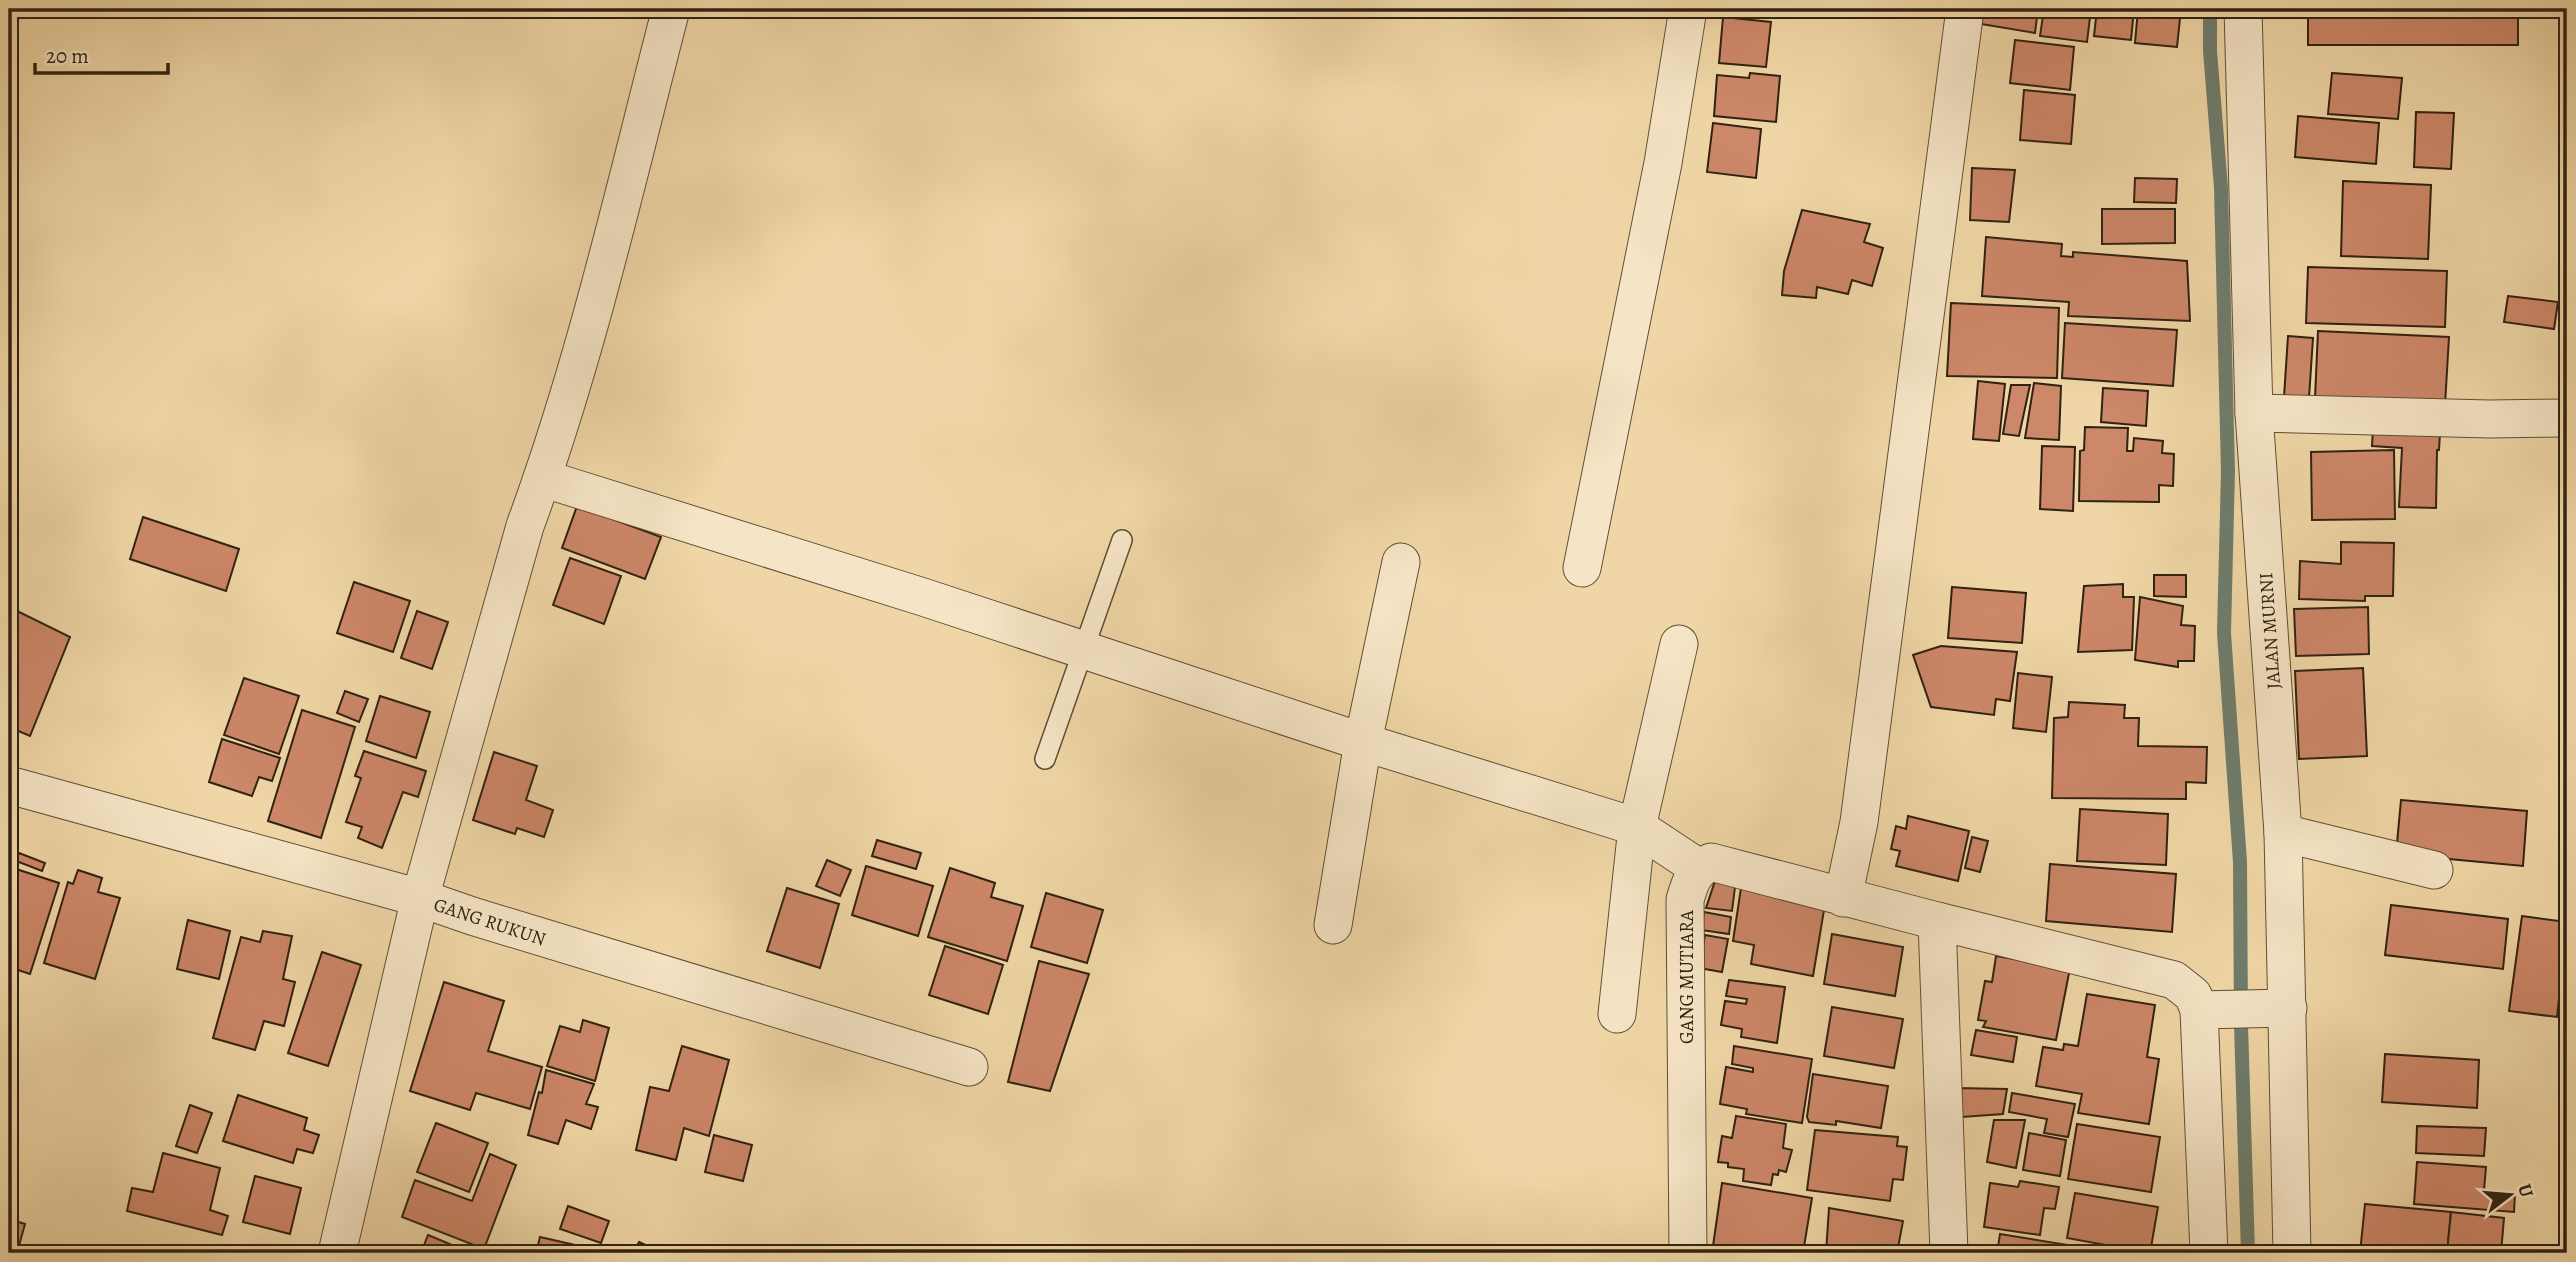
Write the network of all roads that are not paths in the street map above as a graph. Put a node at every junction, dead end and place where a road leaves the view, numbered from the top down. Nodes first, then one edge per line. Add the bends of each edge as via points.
1 (671, 9) edge
2 (1688, 9) edge
3 (1965, 9) edge
4 (2243, 9) edge
5 (2255, 413) junction
6 (2567, 418) edge
7 (542, 478) junction
8 (1122, 540) dead end
9 (1401, 562) dead end
10 (1582, 568) dead end
11 (1679, 645) dead end
12 (1084, 651) junction
13 (1363, 742) junction
14 (1045, 759) dead end
15 (9, 785) edge
16 (1637, 827) junction
17 (2283, 833) junction
18 (1699, 868) junction
19 (2434, 870) dead end
20 (420, 898) junction
21 (1843, 898) junction
22 (1937, 921) junction
23 (1333, 925) dead end
24 (2275, 1009) junction
25 (2213, 1011) junction
26 (1617, 1014) dead end
27 (969, 1066) dead end
28 (337, 1253) edge
29 (1688, 1253) edge
30 (1949, 1253) edge
31 (2209, 1253) edge
32 (2292, 1253) edge

1 - 7 street via 585,341
2 - 10 street
3 - 21 street via 1861,808
4 - 5 street, JALAN MURNI
5 - 6 street
5 - 17 street, JALAN MURNI
7 - 12 street
7 - 20 street
8 - 12 lane
9 - 13 street
11 - 16 street
12 - 13 street
12 - 14 lane
13 - 16 street
13 - 23 street
15 - 20 street, GANG RUKUN
16 - 18 street
16 - 26 street
17 - 19 street
17 - 24 street, JALAN MURNI
18 - 21 street via 1711,862
18 - 29 street, GANG MUTIARA via 1685,900
20 - 27 street, GANG RUKUN
20 - 28 street
21 - 22 street
22 - 25 street via 2174,980
22 - 30 street
24 - 25 street
24 - 32 street, JALAN MURNI
25 - 31 street

